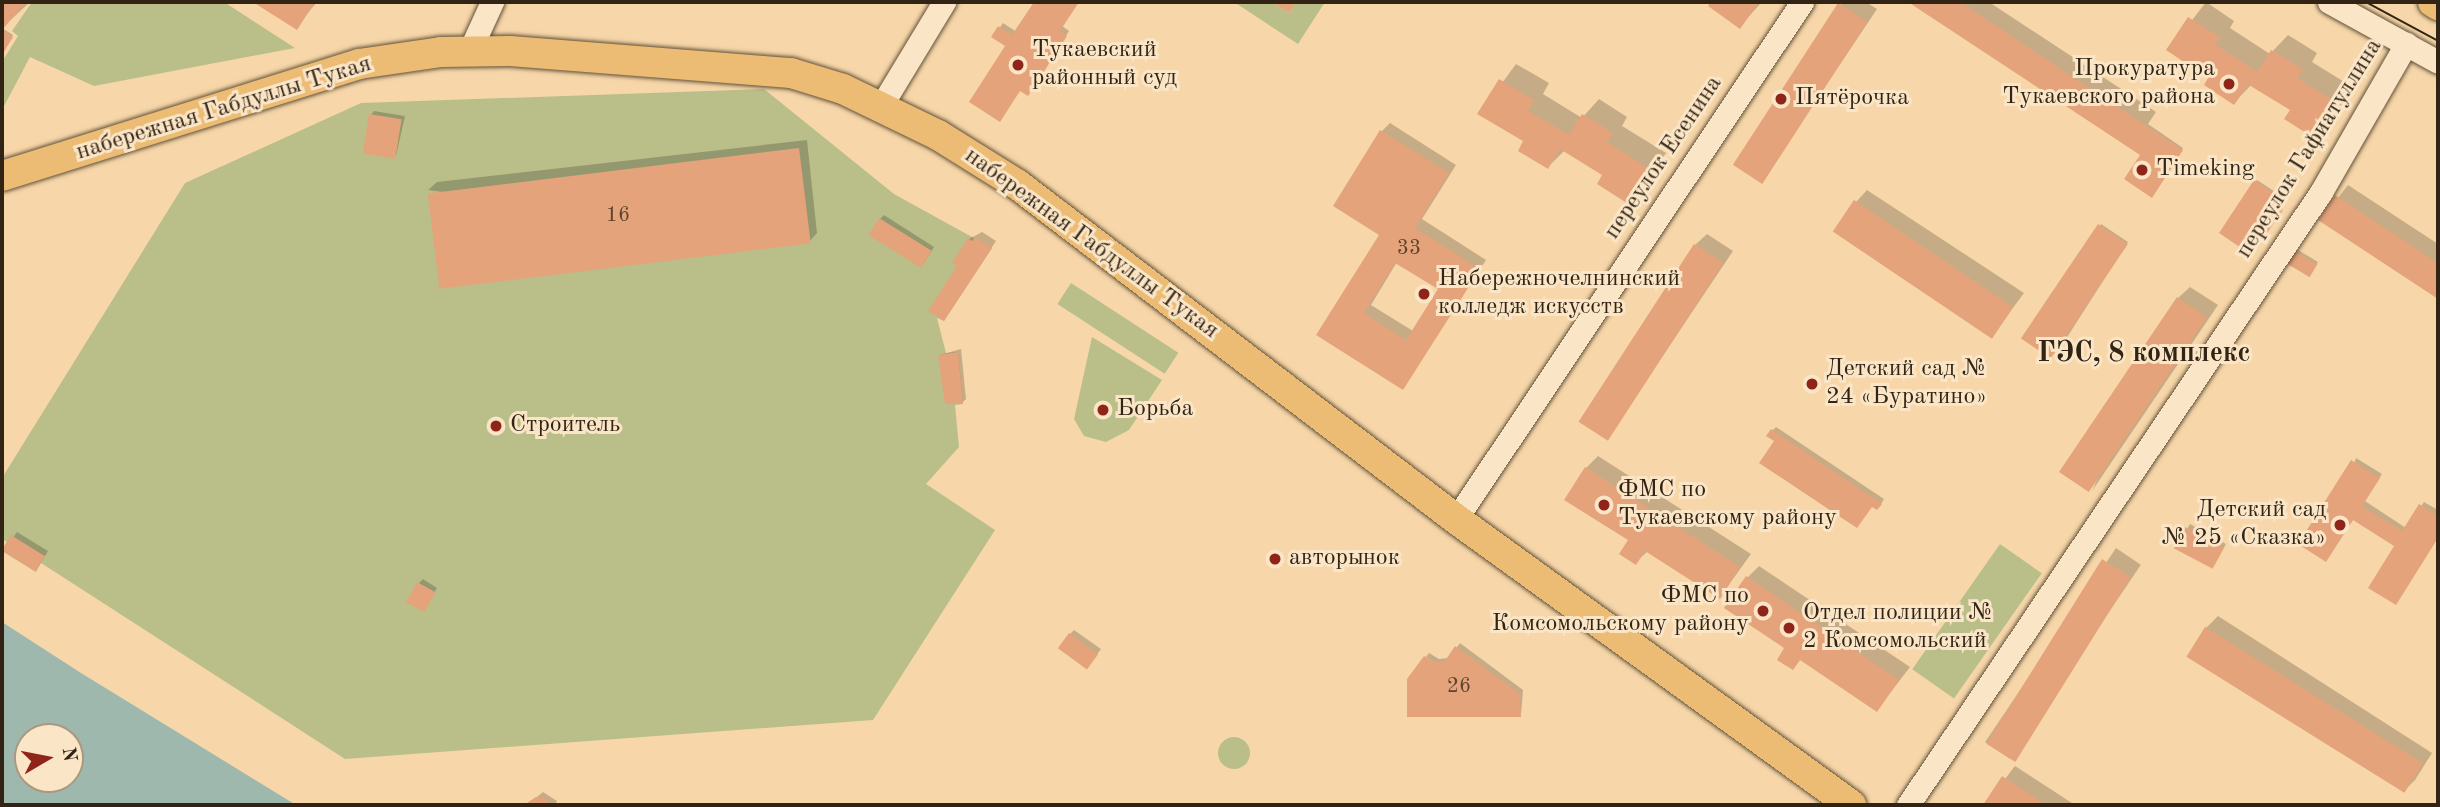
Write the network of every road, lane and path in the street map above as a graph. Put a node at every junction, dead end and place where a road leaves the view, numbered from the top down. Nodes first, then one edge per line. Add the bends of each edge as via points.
1 (492, 2) edge
2 (944, 2) edge
3 (1801, 2) edge
4 (2329, 2) edge
5 (2433, 2) edge
6 (2438, 5) edge
7 (2406, 44) junction
8 (470, 50) junction
9 (2438, 62) edge
10 (881, 106) junction
11 (2, 176) edge
12 (1456, 519) junction
13 (1851, 805) edge
14 (1908, 805) edge

1 - 8 street
2 - 10 street
3 - 12 street, переулок Есенина
4 - 7 street
5 - 6 main road
7 - 9 street
7 - 14 street, переулок Гафиатуллина via 2321,192
8 - 10 main road, набережная Габдуллы Тукая via 791,73
8 - 11 main road, набережная Габдуллы Тукая via 359,64
10 - 12 main road, набережная Габдуллы Тукая via 1018,185
12 - 13 main road, набережная Габдуллы Тукая

